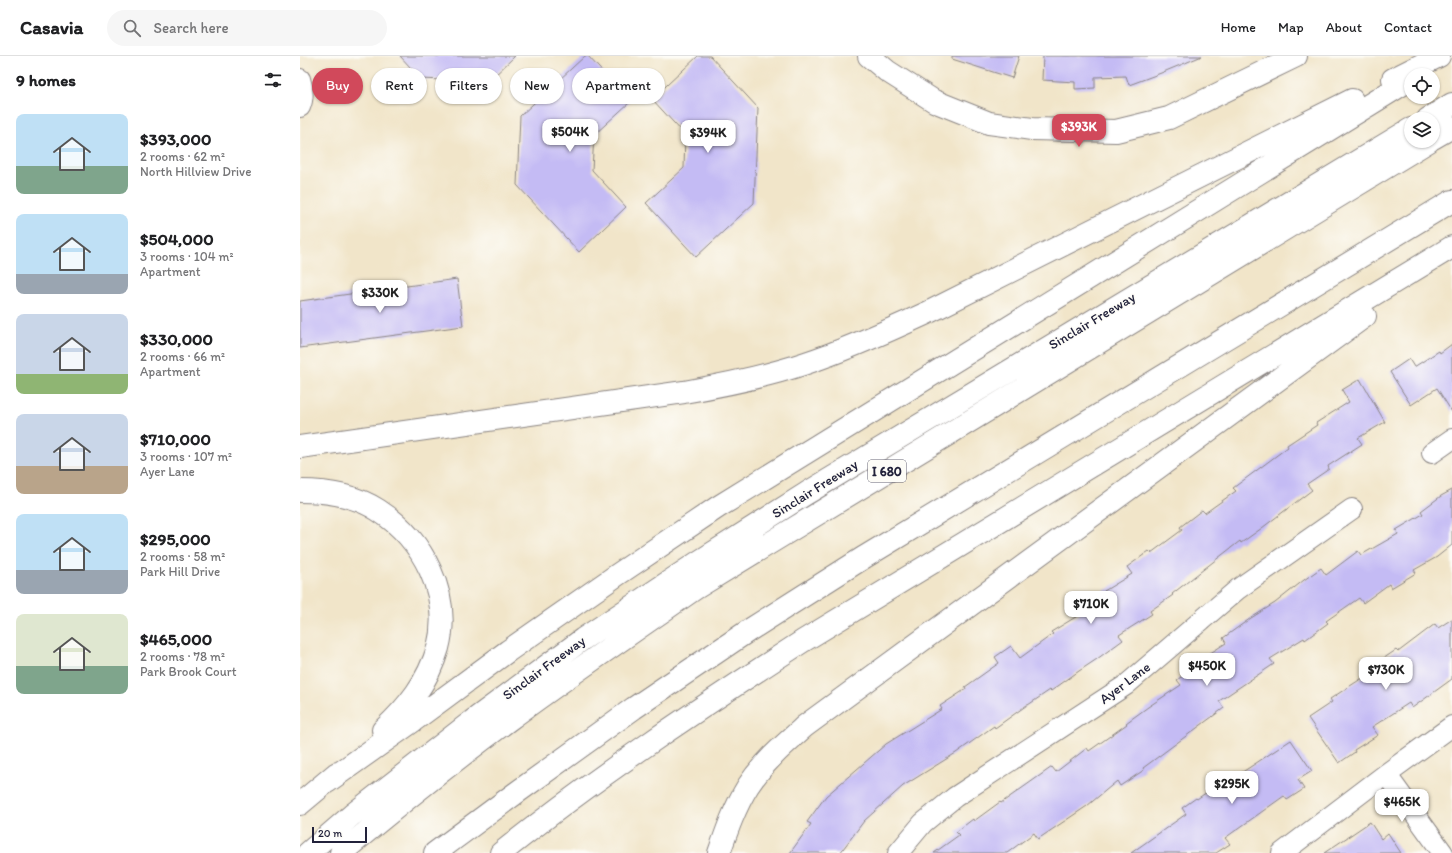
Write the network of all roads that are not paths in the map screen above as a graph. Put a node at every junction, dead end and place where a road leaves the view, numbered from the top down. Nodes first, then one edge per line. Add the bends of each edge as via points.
1 (869, 56) edge
2 (1296, 56) edge
3 (1439, 56) edge
4 (1448, 56) edge
5 (1429, 68) edge
6 (300, 79) edge
7 (1404, 83) edge
8 (1452, 104) edge
9 (300, 107) edge
10 (1439, 112) edge
11 (1452, 127) edge
12 (1404, 133) edge
13 (1440, 134) edge
14 (1418, 148) edge
15 (1452, 201) edge
16 (1452, 248) edge
17 (1452, 256) edge
18 (1452, 439) edge
19 (300, 447) edge
20 (1432, 453) dead end
21 (300, 491) edge
22 (1352, 509) dead end
23 (1452, 726) edge
24 (1386, 774) junction
25 (326, 782) junction
26 (300, 804) edge
27 (308, 853) edge
28 (341, 853) edge
29 (435, 853) edge
30 (501, 853) edge
31 (719, 853) edge
32 (898, 853) edge
33 (1282, 853) edge
34 (1443, 853) edge

1 - 2 main road via 887,71 934,101 989,123 1032,129 1116,131 1169,118
3 - 19 main road via 927,313 841,351 726,385
4 - 5 main road
6 - 9 street via 303,91
7 - 25 main road via 718,507 514,646
8 - 10 main road
11 - 13 main road
12 - 27 main road, Sinclair Freeway / I 680 via 807,493 697,563 583,639 471,722 352,815
14 - 28 main road, I 680 via 696,588 511,718
15 - 29 main road via 751,628 634,708
16 - 30 main road via 803,641 702,707
17 - 31 main road via 1350,326 805,726 783,746 749,785 737,806
18 - 20 street
21 - 25 main road via 335,493 357,500 378,510 396,524 412,540 425,559 435,580 440,601 441,625 438,647 423,684 398,717
22 - 32 street, Ayer Lane via 1238,589 1126,685 955,797 923,823
23 - 24 street
24 - 33 street
24 - 34 street
25 - 26 main road

